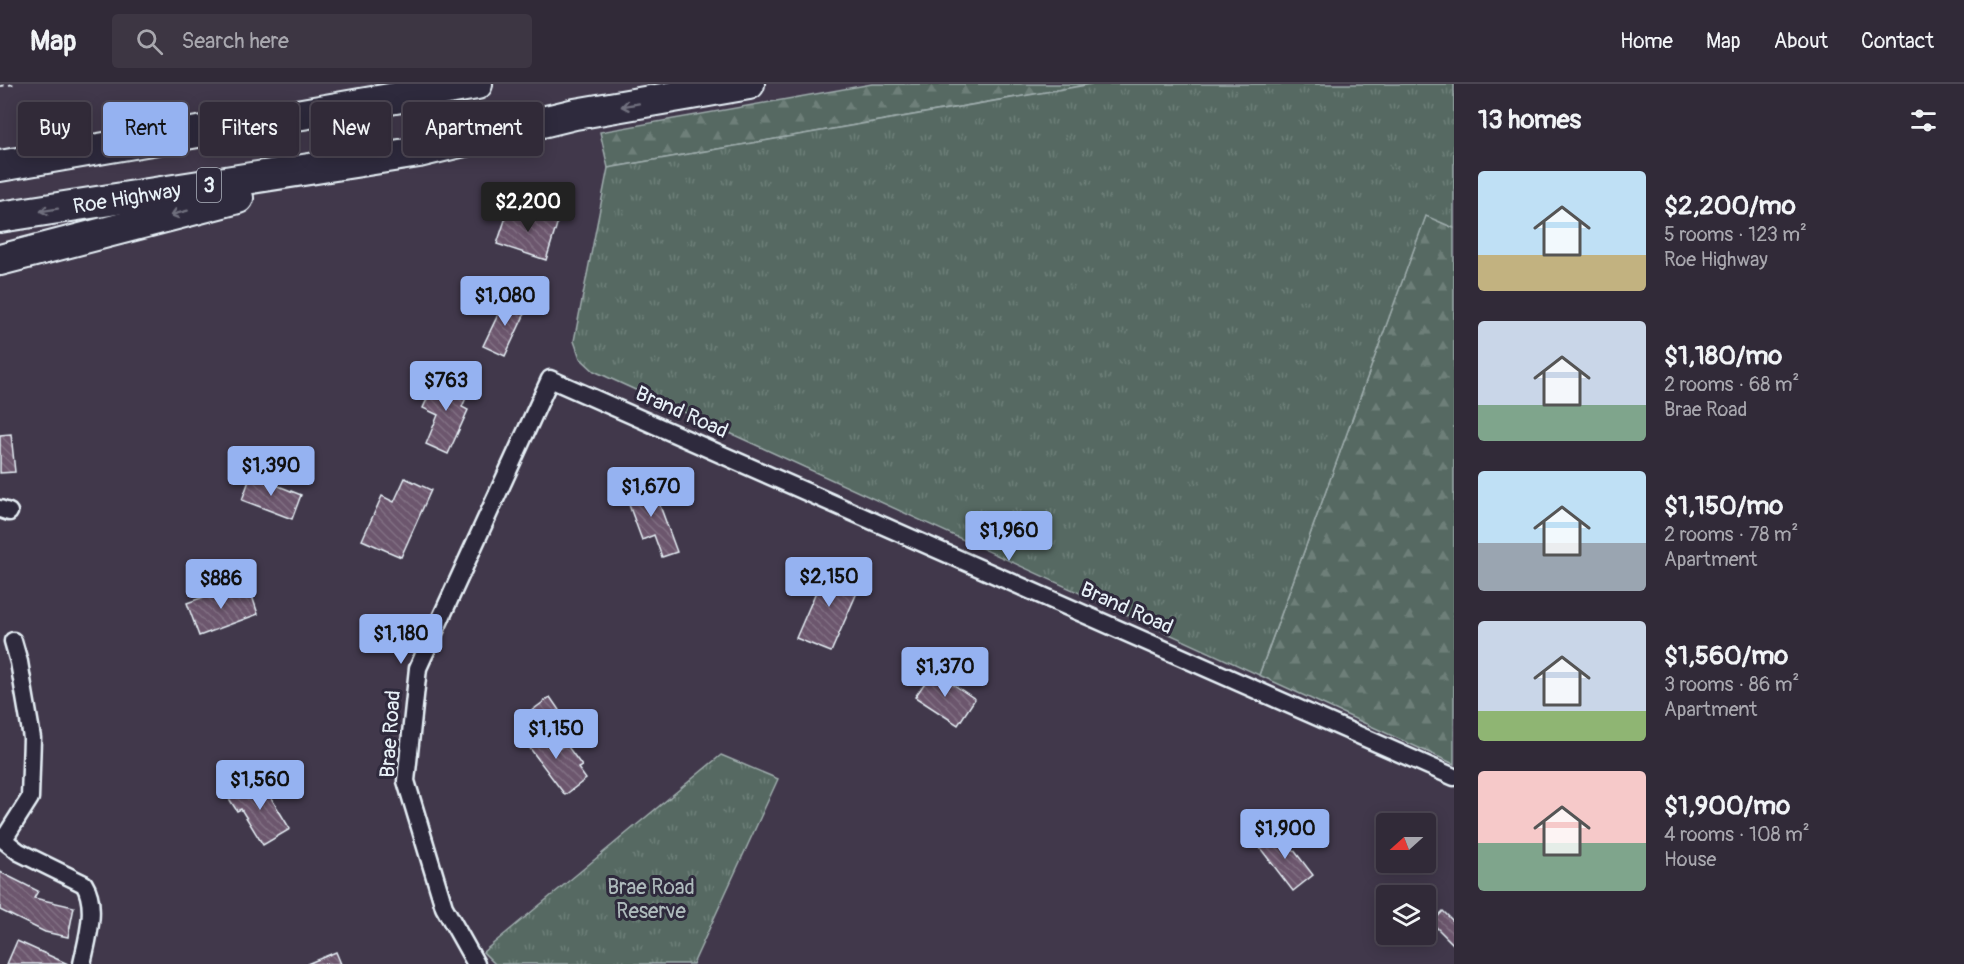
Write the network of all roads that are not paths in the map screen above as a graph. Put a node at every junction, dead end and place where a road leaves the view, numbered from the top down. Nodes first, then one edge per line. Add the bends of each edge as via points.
1 (477, 84) edge
2 (749, 84) edge
3 (299, 114) edge
4 (543, 122) edge
5 (200, 130) edge
6 (200, 131) edge
7 (0, 145) edge
8 (403, 154) edge
9 (403, 156) edge
10 (0, 166) edge
11 (0, 217) edge
12 (0, 260) edge
13 (550, 379) joint
14 (13, 641) dead end
15 (1454, 777) edge
16 (2, 838) edge
17 (82, 964) edge
18 (476, 964) edge

1 - 3 highway
2 -> 4 highway, Roe Highway / 3
5 - 7 highway
6 - 10 highway
8 -> 11 highway, Roe Highway / 3
9 -> 12 highway
13 - 15 street, Brand Road
13 - 18 street, Brae Road via 418,668 406,781 444,907
14 - 16 street via 32,738 30,798
16 - 17 street via 20,852 77,879 88,890 91,908

